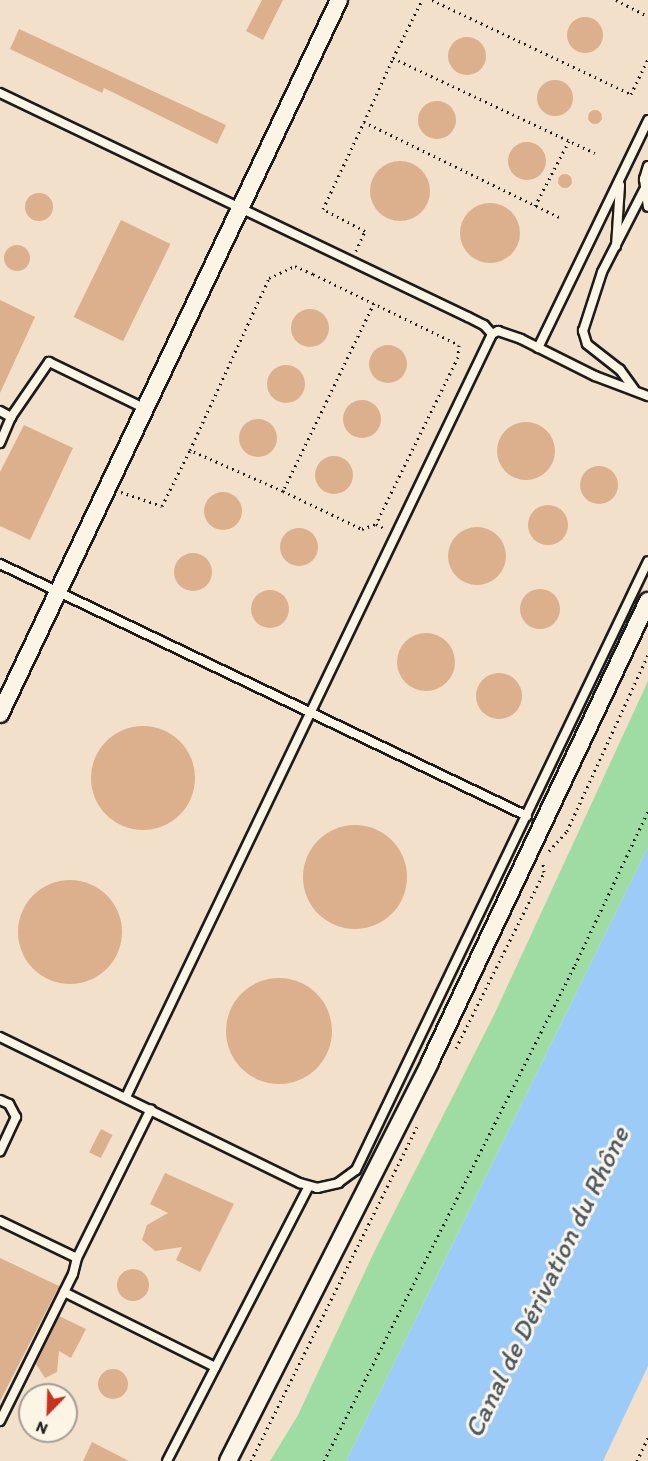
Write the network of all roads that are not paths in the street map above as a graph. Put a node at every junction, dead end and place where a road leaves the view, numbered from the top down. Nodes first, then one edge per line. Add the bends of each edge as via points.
1 (339, 0) edge
2 (0, 93) edge
3 (648, 120) edge
4 (648, 166) edge
5 (621, 175) junction
6 (644, 190) junction
7 (648, 207) edge
8 (240, 208) junction
9 (615, 248) junction
10 (492, 334) junction
11 (538, 348) junction
12 (634, 390) junction
13 (648, 396) edge
14 (146, 409) junction
15 (0, 411) edge
16 (11, 417) junction
17 (0, 443) edge
18 (648, 561) edge
19 (0, 564) edge
20 (58, 592) junction
21 (648, 601) edge
22 (309, 713) junction
23 (0, 714) edge
24 (527, 816) junction
25 (0, 1037) edge
26 (126, 1097) junction
27 (0, 1100) edge
28 (151, 1109) junction
29 (0, 1152) edge
30 (309, 1186) junction
31 (0, 1221) edge
32 (77, 1258) junction
33 (64, 1292) junction
34 (215, 1367) junction
35 (0, 1421) edge
36 (167, 1461) edge
37 (228, 1461) edge

1 - 8 street
2 - 8 lane
3 - 5 lane
4 - 6 lane
5 - 9 lane
5 - 11 lane
6 - 7 lane
6 - 9 lane
8 - 10 lane via 484,325
8 - 14 street
9 - 12 lane via 588,307 583,331 587,344 620,370
10 - 11 lane via 498,331
10 - 22 lane
11 - 12 lane
12 - 13 lane
14 - 16 lane via 49,362
14 - 20 street
15 - 16 lane
16 - 17 lane
18 - 24 lane
19 - 20 lane
20 - 22 lane
20 - 23 street
21 - 37 street via 430,1062
22 - 24 lane
22 - 26 lane
24 - 30 lane via 356,1170 338,1183
25 - 26 lane
26 - 28 lane
27 - 29 lane via 9,1104 16,1117
28 - 30 lane
28 - 32 lane
30 - 34 lane
31 - 32 lane
32 - 33 lane
33 - 34 lane
33 - 35 lane
34 - 36 lane

